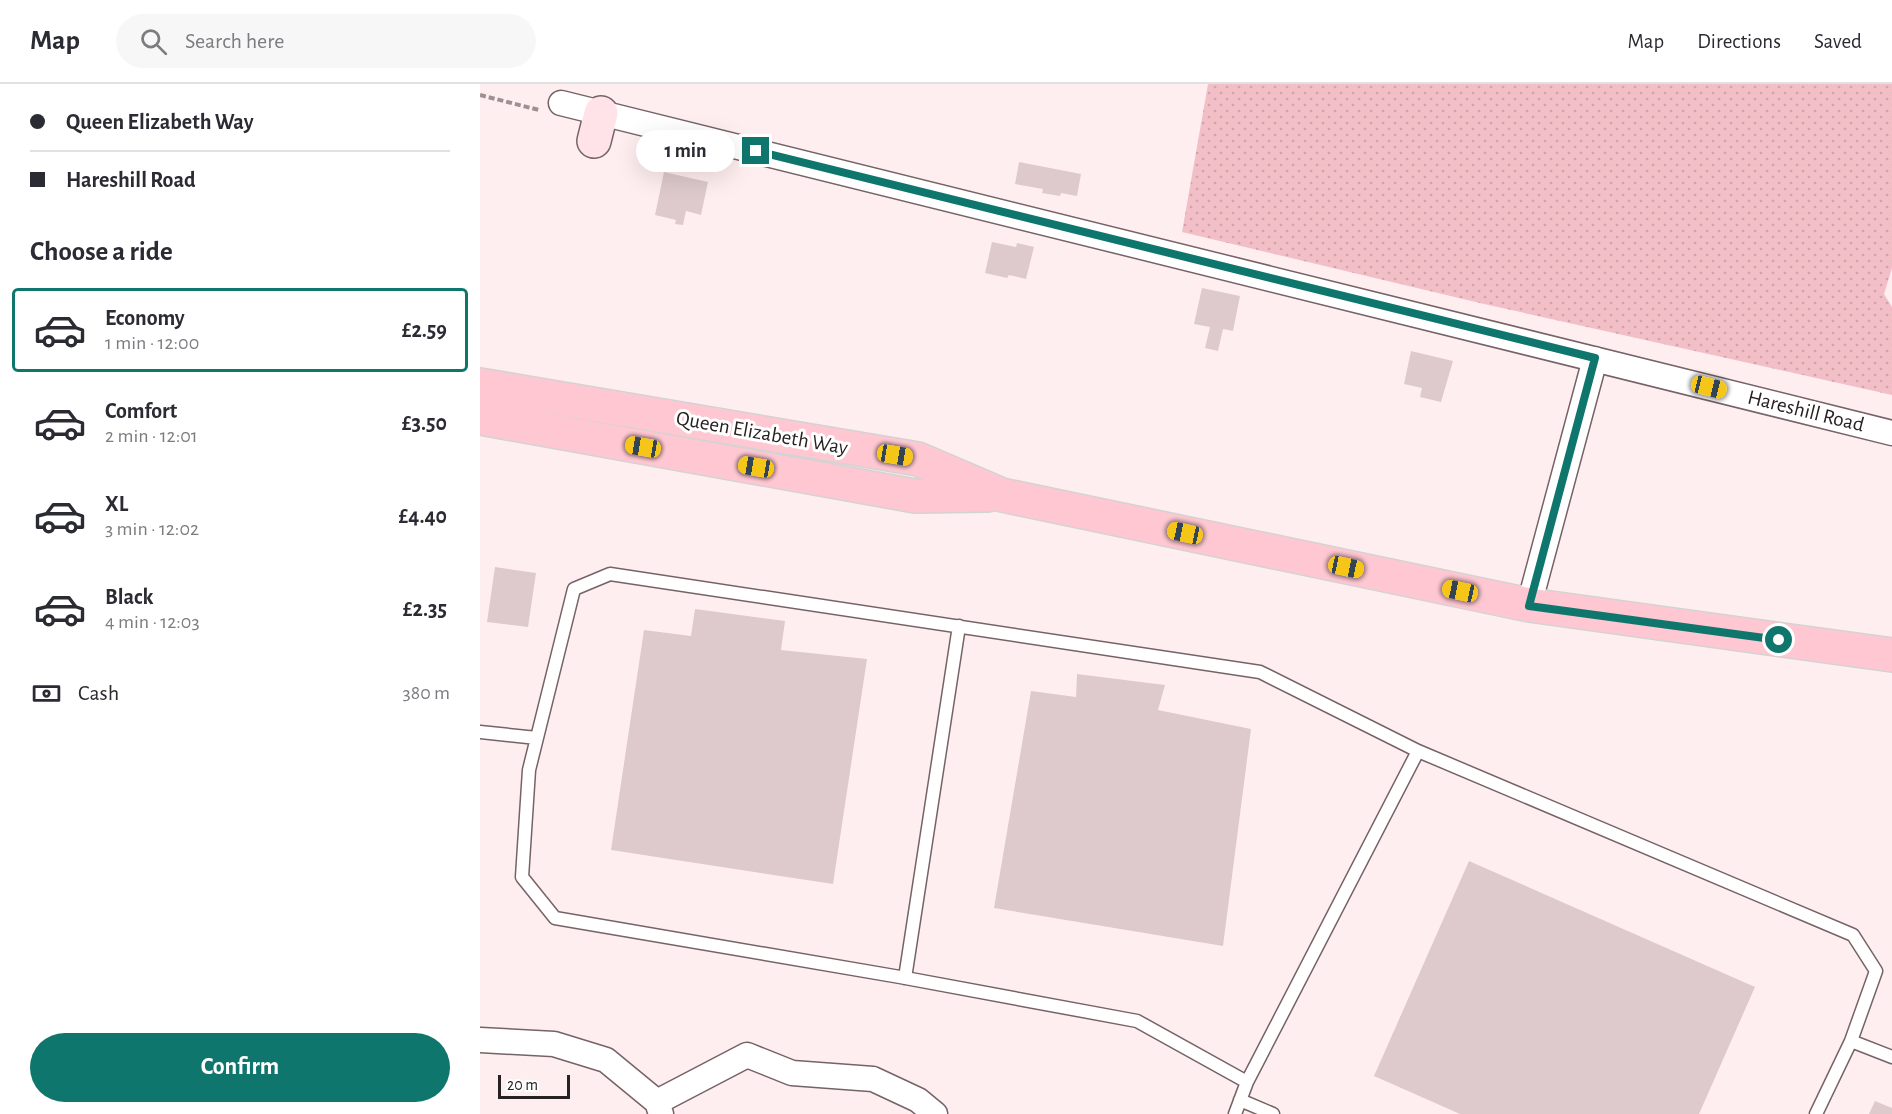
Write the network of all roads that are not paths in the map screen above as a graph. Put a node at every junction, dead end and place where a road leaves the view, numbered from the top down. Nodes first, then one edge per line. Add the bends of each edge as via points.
1 (561, 103) dead end
2 (1595, 358) junction
3 (480, 385) edge
4 (482, 419) edge
5 (1892, 433) edge
6 (1002, 495) junction
7 (1529, 606) junction
8 (959, 626) junction
9 (1892, 655) edge
10 (480, 732) edge
11 (537, 738) junction
12 (1418, 751) junction
13 (905, 978) junction
14 (480, 1040) edge
15 (1851, 1041) junction
16 (1892, 1057) edge
17 (1247, 1082) junction
18 (1240, 1100) junction
19 (659, 1108) edge
20 (935, 1114) edge
21 (1235, 1114) edge
22 (1273, 1114) edge
23 (1816, 1114) edge

1 - 2 street, Hareshill Road via 598,127
2 - 5 street, Hareshill Road
2 - 7 street
3 - 6 main road, Queen Elizabeth Way via 918,459
4 - 6 main road, Queen Elizabeth Way via 915,496
6 - 7 main road, Queen Elizabeth Way
7 - 9 main road, Queen Elizabeth Way
8 - 11 lane via 610,574 574,589
8 - 12 lane via 1260,672
8 - 13 lane
10 - 11 lane
11 - 13 lane via 529,770 522,877 555,918
12 - 15 lane via 1853,936 1875,971
12 - 17 lane
13 - 17 lane via 1137,1021
14 - 19 street via 554,1044 606,1060
15 - 16 lane
15 - 23 lane
17 - 18 lane
18 - 21 lane
18 - 22 lane
19 - 20 street via 747,1055 792,1073 873,1079 918,1100

